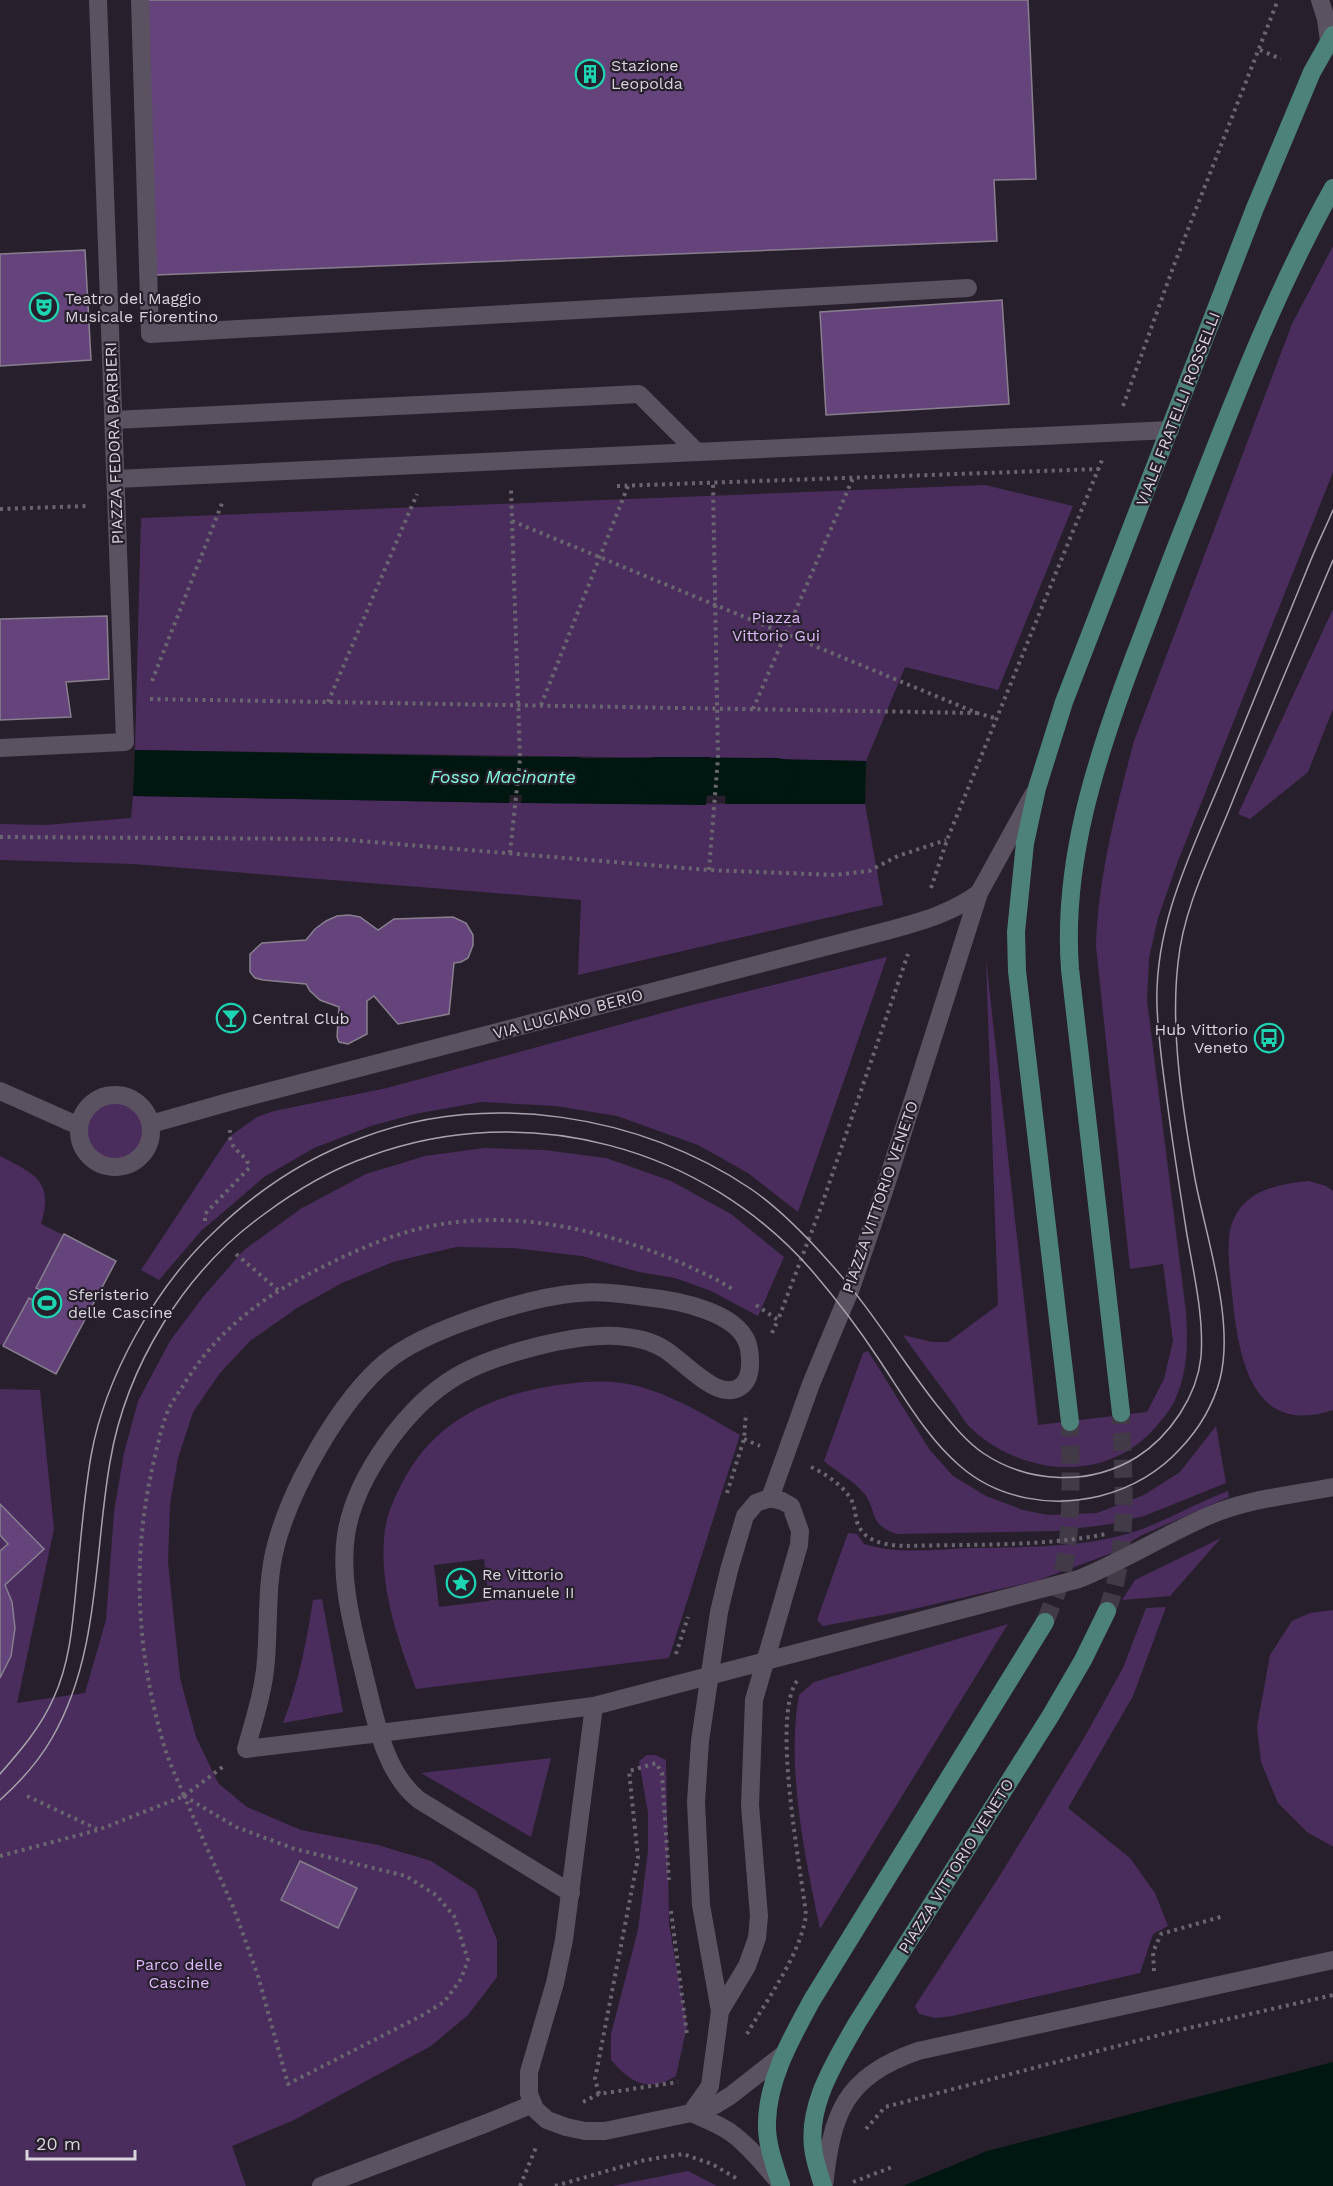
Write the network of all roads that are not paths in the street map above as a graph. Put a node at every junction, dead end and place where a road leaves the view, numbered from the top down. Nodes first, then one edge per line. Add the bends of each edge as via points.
1 (98, 0) edge
2 (140, 0) edge
3 (1320, 0) edge
4 (1331, 38) edge
5 (1333, 188) edge
6 (968, 288) dead end
7 (114, 420) junction
8 (1170, 430) junction
9 (697, 452) junction
10 (116, 479) junction
11 (0, 748) edge
12 (1037, 788) junction
13 (980, 893) junction
14 (0, 1091) edge
15 (152, 1124) junction
16 (79, 1126) junction
17 (1120, 1413) tunnel mouth
18 (1070, 1422) tunnel mouth
19 (1333, 1487) edge
20 (770, 1498) junction
21 (1107, 1611) tunnel mouth
22 (1045, 1622) tunnel mouth
23 (764, 1661) junction
24 (710, 1675) junction
25 (594, 1706) junction
26 (380, 1733) junction
27 (571, 1893) junction
28 (1333, 1960) edge
29 (720, 2011) junction
30 (785, 2053) junction
31 (533, 2104) junction
32 (691, 2113) junction
33 (781, 2185) edge
34 (321, 2186) edge
35 (824, 2186) edge

1 - 7 street, PIAZZA FEDORA BARBIERI
2 - 6 street via 150,334
3 - 4 street
4 - 8 main road, VIALE FRATELLI ROSSELLI via 1312,72 1255,208
5 - 17 main road via 1282,285 1196,496 1096,766 1072,874 1068,950
7 - 9 street via 639,394
7 - 10 street, PIAZZA FEDORA BARBIERI
8 - 9 street
8 - 12 main road, VIALE FRATELLI ROSSELLI via 1064,702
9 - 10 street
10 - 11 street, PIAZZA FEDORA BARBIERI via 125,742
12 - 13 street, PIAZZA VITTORIO VENETO
12 - 18 main road via 1018,897 1017,971
13 - 15 street, VIA LUCIANO BERIO via 944,914 890,930
13 - 20 street, PIAZZA VITTORIO VENETO via 885,1188
14 - 16 street
15 - 16 street via 138,1102 114,1095 91,1104
15 - 16 street via 152,1136 141,1158 119,1168 108,1168 88,1157 82,1148
19 - 23 street via 1246,1503 1208,1516 1079,1579
20 - 23 street via 791,1506 800,1531 789,1582
20 - 24 street via 756,1503 746,1516 719,1612
21 - 35 main road, PIAZZA VITTORIO VENETO via 1051,1715 857,2023 824,2086 814,2124 814,2155
22 - 30 main road via 812,2000
23 - 24 street
23 - 29 street via 754,1700 750,1805 759,1916 757,1938 747,1966
24 - 25 street
24 - 29 street via 696,1772 697,1851 701,1905
25 - 26 street
25 - 27 street
26 - 26 street via 354,1633 346,1583 346,1544 351,1514 368,1472 407,1419 438,1389 474,1367 561,1341 593,1336 650,1342 719,1389 730,1391 744,1385 749,1377 750,1352 739,1329 711,1312 678,1302 615,1292 582,1292 540,1299 430,1335 386,1362 362,1386 316,1451 275,1546 266,1666 246,1749
26 - 27 street via 394,1771 413,1796
27 - 31 street via 555,1983 529,2072
28 - 35 street via 918,2051 883,2066 859,2084 840,2110 828,2152
29 - 32 street via 710,2086
30 - 32 street via 730,2096
30 - 33 main road via 768,2104 767,2124
31 - 32 street via 547,2120 585,2131 605,2131
31 - 34 street
32 - 33 street via 717,2124 748,2148

